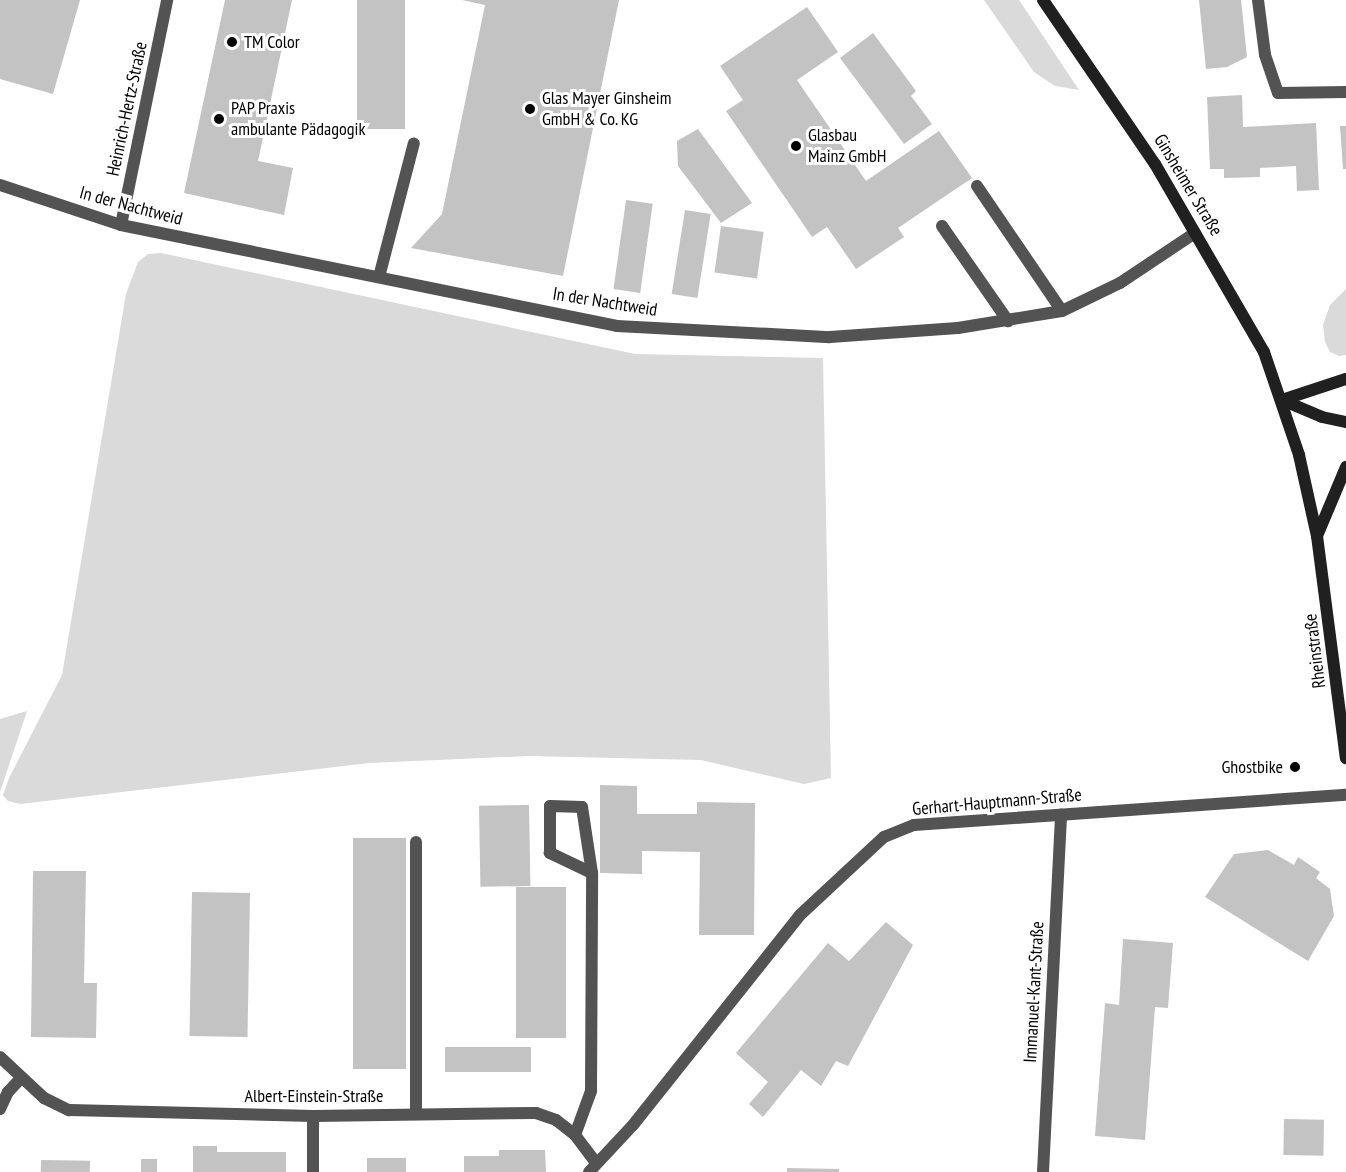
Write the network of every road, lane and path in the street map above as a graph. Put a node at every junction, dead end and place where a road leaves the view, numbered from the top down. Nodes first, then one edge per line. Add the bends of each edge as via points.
1 (167, 0) edge
2 (1043, 0) edge
3 (1258, 0) edge
4 (1346, 92) edge
5 (414, 143) dead end
6 (0, 185) edge
7 (977, 186) dead end
8 (121, 225) junction
9 (942, 226) dead end
10 (1196, 233) junction
11 (379, 278) junction
12 (1062, 311) junction
13 (1008, 321) junction
14 (1346, 379) edge
15 (1282, 400) junction
16 (1346, 422) edge
17 (1346, 467) edge
18 (1317, 536) junction
19 (1346, 758) edge
20 (1346, 795) edge
21 (1060, 814) junction
22 (416, 843) dead end
23 (592, 873) junction
24 (0, 1057) edge
25 (21, 1078) junction
26 (0, 1109) edge
27 (416, 1113) junction
28 (313, 1116) junction
29 (575, 1135) junction
30 (592, 1168) edge
31 (313, 1172) edge
32 (1043, 1172) edge

1 - 8 street, Heinrich-Hertz-Straße
2 - 10 main road, Ginsheimer Straße via 1112,96
3 - 4 street via 1264,55 1278,93
5 - 11 street
6 - 8 street, In der Nachtweid
7 - 12 street
8 - 11 street, In der Nachtweid
9 - 13 street
10 - 12 street, In der Nachtweid via 1120,283
10 - 15 main road, Ginsheimer Straße via 1264,352
11 - 13 street, In der Nachtweid via 617,326 663,330 830,337
12 - 13 street, In der Nachtweid
14 - 15 main road
15 - 16 main road via 1322,417
15 - 18 main road, Rheinstraße
17 - 18 main road
18 - 19 main road, Rheinstraße
20 - 21 street, Gerhart-Hauptmann-Straße
21 - 30 street, Gerhart-Hauptmann-Straße via 914,825 884,837 800,915 633,1125
21 - 32 street, Immanuel-Kant-Straße
22 - 27 street
23 - 23 street via 550,853 550,806 582,807
23 - 29 street via 591,1091
24 - 25 street, Albert-Einstein-Straße
25 - 26 street
25 - 28 street, Albert-Einstein-Straße via 44,1098 69,1110
27 - 28 street, Albert-Einstein-Straße
27 - 29 street, Albert-Einstein-Straße via 536,1113 556,1120
28 - 31 street
29 - 30 street, Albert-Einstein-Straße

